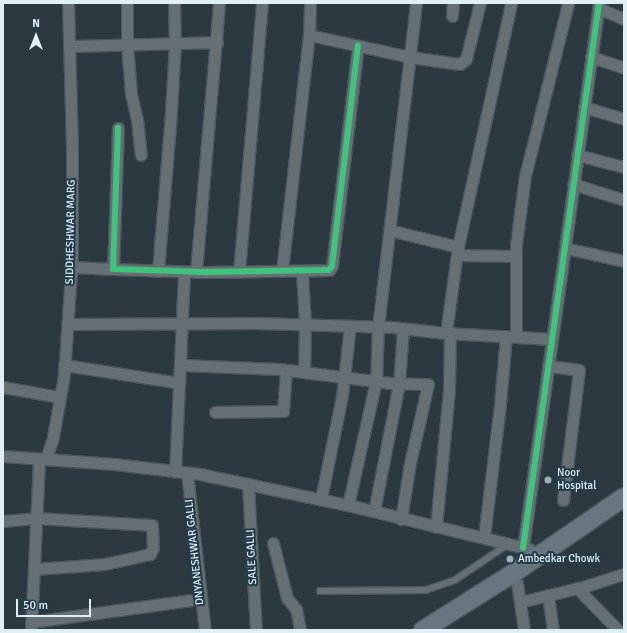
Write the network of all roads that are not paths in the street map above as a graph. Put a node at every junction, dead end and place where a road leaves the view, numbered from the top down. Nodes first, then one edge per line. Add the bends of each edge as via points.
1 (68, 3) edge
2 (127, 3) edge
3 (174, 3) edge
4 (219, 3) edge
5 (262, 3) edge
6 (310, 3) edge
7 (416, 3) edge
8 (453, 3) edge
9 (480, 3) edge
10 (511, 3) edge
11 (568, 3) edge
12 (598, 6) edge
13 (452, 16) dead end
14 (624, 18) edge
15 (309, 34) junction
16 (217, 42) junction
17 (175, 43) junction
18 (128, 44) junction
19 (69, 46) junction
20 (358, 46) junction
21 (410, 57) junction
22 (591, 57) junction
23 (624, 68) edge
24 (584, 107) junction
25 (624, 119) edge
26 (118, 128) dead end
27 (141, 155) dead end
28 (577, 155) junction
29 (624, 167) edge
30 (573, 184) junction
31 (624, 200) edge
32 (389, 230) junction
33 (565, 248) junction
34 (457, 251) junction
35 (516, 256) junction
36 (624, 261) edge
37 (71, 267) junction
38 (113, 269) junction
39 (158, 271) junction
40 (282, 271) junction
41 (302, 271) junction
42 (184, 272) junction
43 (196, 272) junction
44 (239, 272) junction
45 (67, 324) junction
46 (183, 324) junction
47 (305, 325) junction
48 (350, 326) junction
49 (378, 327) junction
50 (403, 328) junction
51 (448, 333) junction
52 (511, 336) junction
53 (552, 339) junction
54 (64, 365) junction
55 (181, 365) junction
56 (548, 366) junction
57 (286, 370) junction
58 (304, 372) junction
59 (344, 377) junction
60 (376, 381) junction
61 (180, 382) junction
62 (399, 383) junction
63 (3, 387) edge
64 (60, 397) junction
65 (215, 412) dead end
66 (3, 456) edge
67 (42, 459) junction
68 (175, 472) junction
69 (187, 473) junction
70 (248, 484) junction
71 (624, 497) edge
72 (321, 499) junction
73 (562, 500) dead end
74 (348, 505) junction
75 (374, 511) junction
76 (624, 512) edge
77 (36, 518) junction
78 (401, 518) junction
79 (3, 521) edge
80 (436, 527) junction
81 (484, 537) junction
82 (273, 543) dead end
83 (508, 544) junction
84 (523, 548) junction
85 (542, 553) junction
86 (34, 569) junction
87 (624, 574) edge
88 (517, 583) junction
89 (577, 588) junction
90 (320, 591) dead end
91 (548, 595) junction
92 (200, 599) junction
93 (520, 602) junction
94 (31, 626) edge
95 (205, 630) edge
96 (256, 630) edge
97 (300, 630) edge
98 (423, 630) edge
99 (443, 630) edge
100 (524, 630) edge
101 (553, 630) edge
102 (618, 630) edge

1 - 19 street, SIDDHESHWAR MARG
2 - 18 street
3 - 17 street
4 - 16 street
5 - 44 street
6 - 15 street
7 - 21 street
8 - 13 street
9 - 21 street via 466,60 463,63
10 - 34 street
11 - 35 street via 525,176
12 - 14 street
12 - 22 street
15 - 20 street
15 - 40 street
16 - 17 street
16 - 43 street
17 - 18 street
17 - 39 street
18 - 19 street
18 - 27 street via 131,94
19 - 37 street, SIDDHESHWAR MARG via 72,147
20 - 21 street
20 - 41 street via 332,266 329,270
21 - 32 street
22 - 23 street
22 - 24 street
24 - 25 street
24 - 28 street
26 - 38 street
28 - 29 street
28 - 30 street
30 - 31 street
30 - 33 street
32 - 34 street
32 - 49 street
33 - 36 street
33 - 53 street
34 - 35 street
34 - 51 street
35 - 52 street
37 - 38 street
37 - 45 street, SIDDHESHWAR MARG
38 - 39 street
39 - 42 street
40 - 41 street
40 - 44 street
41 - 47 street
42 - 43 street
42 - 46 street
43 - 44 street
45 - 46 street
45 - 54 street, SIDDHESHWAR MARG
46 - 47 street
46 - 55 street
47 - 48 street
47 - 58 street
48 - 49 street
48 - 59 street
49 - 50 street
49 - 60 street
50 - 51 street
50 - 62 street
51 - 52 street
51 - 80 street via 449,389
52 - 53 street
52 - 81 street
53 - 56 street
54 - 61 street
54 - 64 street, SIDDHESHWAR MARG
55 - 57 street
55 - 61 street
56 - 73 street via 579,370
56 - 84 street
57 - 58 street
57 - 65 street via 283,411
58 - 59 street
59 - 60 street
59 - 72 street
60 - 62 street
60 - 74 street
61 - 68 street
62 - 75 street
62 - 78 street via 428,384 410,463
63 - 64 street
64 - 67 street, SIDDHESHWAR MARG via 53,437
66 - 67 street
67 - 68 street
67 - 77 street, SIDDHESHWAR MARG
68 - 69 street
69 - 70 street
69 - 92 street, DNYANESHWAR GALLI
70 - 72 street
70 - 96 street, SALE GALLI
71 - 85 main road
72 - 74 street
74 - 75 street
75 - 78 street
76 - 88 main road
77 - 79 street
77 - 86 street, SIDDHESHWAR MARG
77 - 86 street via 152,525 153,548 150,554 105,564
78 - 80 street
80 - 81 street
81 - 83 street
82 - 97 street via 287,598 296,609
83 - 84 street
83 - 90 lane via 455,580 426,590
84 - 85 street
85 - 98 main road
86 - 94 street, SIDDHESHWAR MARG
87 - 89 street
88 - 93 street
88 - 99 main road
89 - 91 street
89 - 102 street
91 - 93 street
91 - 101 street
92 - 94 street
92 - 95 street, DNYANESHWAR GALLI
93 - 100 street

